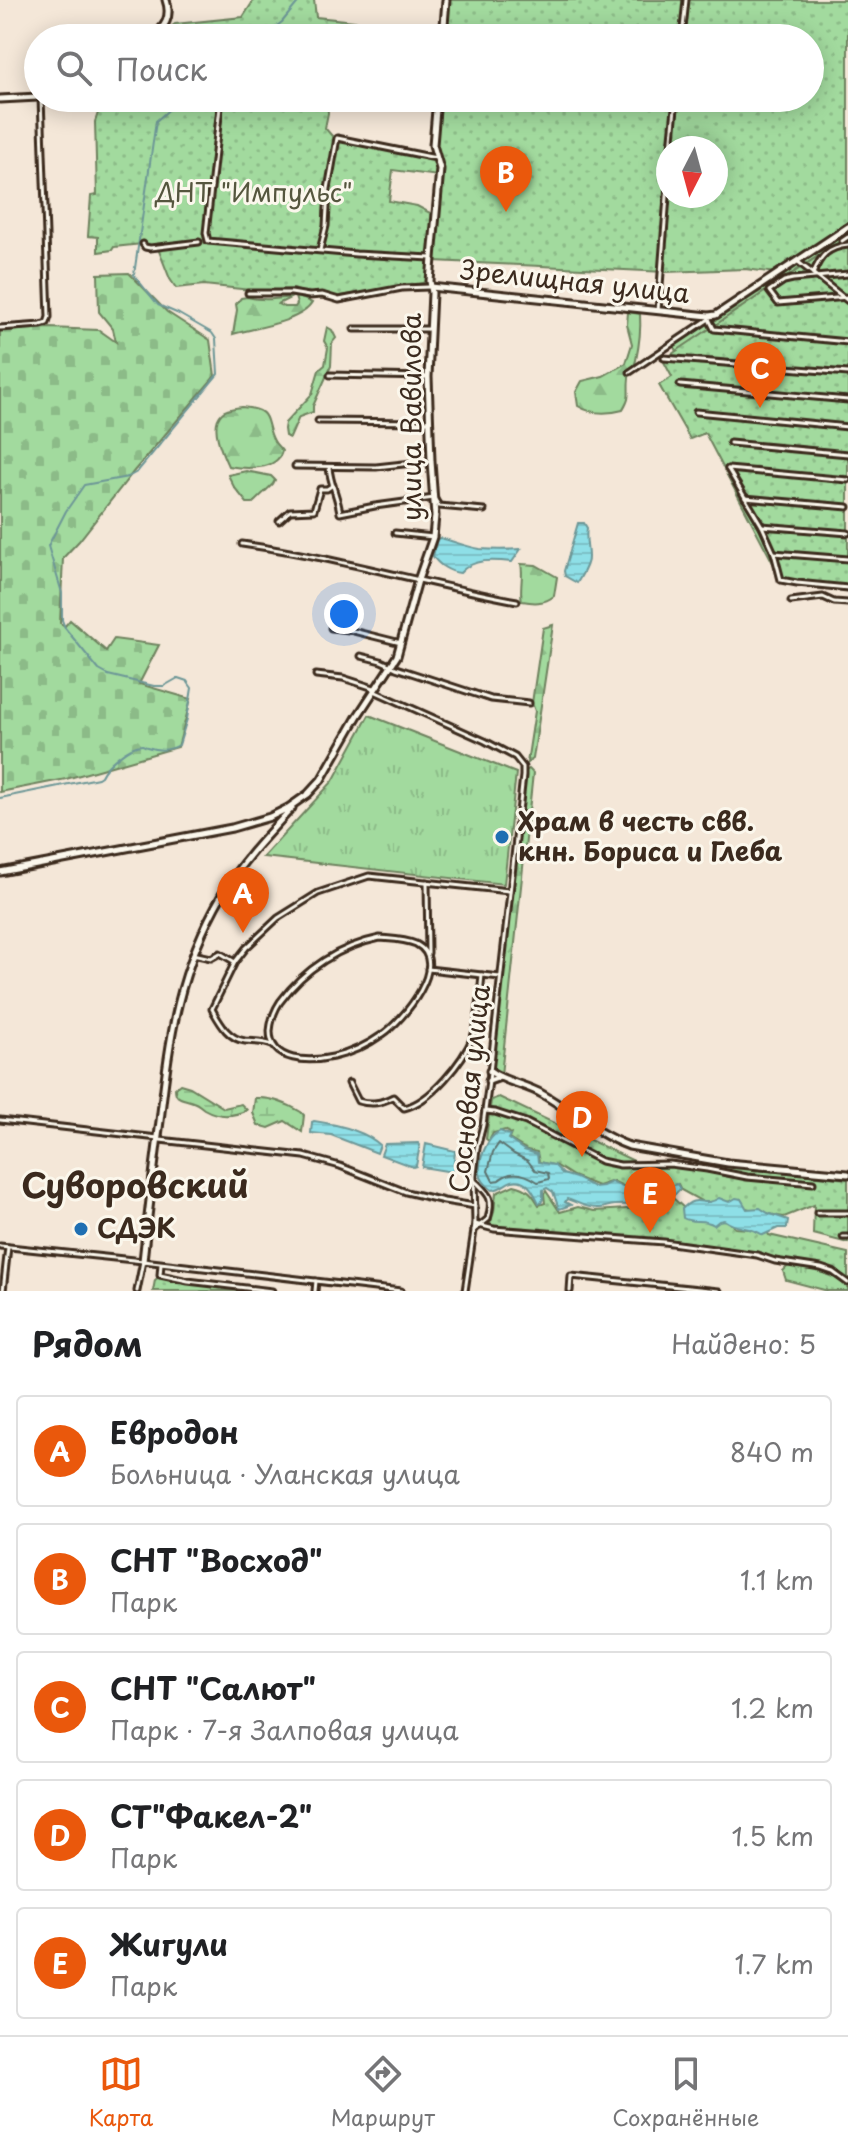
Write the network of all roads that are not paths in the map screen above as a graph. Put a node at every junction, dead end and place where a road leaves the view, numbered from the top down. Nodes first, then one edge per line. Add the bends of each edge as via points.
1 (166, 0) edge
2 (446, 0) edge
3 (686, 0) edge
4 (165, 24) edge
5 (444, 24) edge
6 (683, 24) edge
7 (24, 98) edge
8 (0, 99) edge
9 (40, 112) edge
10 (219, 112) edge
11 (436, 112) edge
12 (675, 112) edge
13 (672, 136) edge
14 (436, 158) junction
15 (666, 208) edge
16 (848, 227) edge
17 (848, 237) edge
18 (842, 241) dead end
19 (199, 242) dead end
20 (143, 244) dead end
21 (848, 245) edge
22 (320, 250) junction
23 (432, 258) junction
24 (797, 261) junction
25 (848, 274) edge
26 (814, 276) junction
27 (431, 287) junction
28 (248, 293) dead end
29 (846, 298) edge
30 (658, 311) junction
31 (716, 315) junction
32 (709, 319) junction
33 (0, 328) edge
34 (354, 329) dead end
35 (430, 329) junction
36 (848, 342) edge
37 (664, 358) dead end
38 (630, 372) dead end
39 (848, 373) edge
40 (330, 375) dead end
41 (428, 377) junction
42 (680, 385) dead end
43 (848, 400) edge
44 (696, 412) dead end
45 (318, 421) dead end
46 (429, 422) junction
47 (848, 427) edge
48 (730, 443) dead end
49 (848, 454) edge
50 (431, 461) junction
51 (295, 466) dead end
52 (329, 467) junction
53 (848, 480) edge
54 (333, 485) junction
55 (434, 498) junction
56 (745, 498) junction
57 (848, 507) edge
58 (484, 510) dead end
59 (279, 521) dead end
60 (762, 526) junction
61 (395, 533) dead end
62 (848, 533) edge
63 (433, 537) junction
64 (242, 544) dead end
65 (774, 553) junction
66 (848, 559) edge
67 (418, 580) junction
68 (848, 588) edge
69 (517, 601) dead end
70 (791, 601) dead end
71 (848, 603) edge
72 (331, 628) dead end
73 (401, 643) junction
74 (361, 656) dead end
75 (391, 665) junction
76 (316, 675) dead end
77 (375, 690) junction
78 (529, 703) dead end
79 (301, 799) junction
80 (0, 872) edge
81 (427, 882) junction
82 (509, 891) junction
83 (193, 954) junction
84 (428, 961) junction
85 (235, 962) junction
86 (428, 969) junction
87 (482, 975) junction
88 (500, 977) junction
89 (274, 1046) junction
90 (490, 1071) junction
91 (501, 1077) junction
92 (489, 1081) junction
93 (349, 1083) dead end
94 (485, 1111) junction
95 (0, 1120) edge
96 (158, 1138) junction
97 (848, 1174) edge
98 (474, 1180) junction
99 (813, 1183) dead end
100 (475, 1206) junction
101 (817, 1213) dead end
102 (848, 1213) edge
103 (475, 1224) junction
104 (481, 1226) junction
105 (474, 1230) junction
106 (0, 1246) edge
107 (8, 1247) junction
108 (143, 1261) junction
109 (162, 1263) junction
110 (316, 1281) junction
111 (848, 1283) edge
112 (390, 1290) edge
113 (692, 1290) edge
114 (3, 1291) edge
115 (137, 1291) edge
116 (272, 1291) edge
117 (315, 1291) edge
118 (401, 1291) edge
119 (465, 1291) edge
120 (570, 1291) edge
121 (719, 1291) edge

1 - 4 street
2 - 5 street
3 - 6 street
7 - 8 street
9 - 33 street via 49,317 47,323
10 - 22 street via 208,241
11 - 14 street, улица Вавилова
12 - 13 street
14 - 22 street via 337,138
14 - 23 street, улица Вавилова via 440,169
15 - 30 street
16 - 24 street, Зрелищная улица
17 - 18 street
19 - 20 street via 150,248
21 - 26 street via 835,246 820,257
22 - 23 street
23 - 27 street, улица Вавилова
24 - 26 street
24 - 31 street, Зрелищная улица
25 - 26 street
26 - 29 street
26 - 29 street via 784,281 769,291 780,303
27 - 28 street via 339,300
27 - 30 street, Зрелищная улица
27 - 35 street, улица Вавилова
30 - 31 street, Зрелищная улица
31 - 32 street, Зрелищная улица
32 - 36 street via 714,329
32 - 38 street, Зрелищная улица
34 - 35 street
35 - 41 street, улица Вавилова
37 - 39 street
40 - 41 street
41 - 46 street, улица Вавилова
42 - 43 street
44 - 47 street
45 - 46 street
46 - 50 street, улица Вавилова
48 - 49 street
50 - 52 street
50 - 55 street, улица Вавилова
51 - 52 street
52 - 54 street
53 - 56 street via 728,469
54 - 55 street via 340,513
54 - 59 street via 320,489 314,510 290,511
55 - 58 street via 439,506
55 - 63 street, улица Вавилова
56 - 57 street
56 - 60 street
60 - 62 street
60 - 65 street
61 - 63 street
63 - 67 street, улица Вавилова
64 - 67 street
65 - 66 street
65 - 68 street via 781,580
67 - 69 street
67 - 73 street, улица Вавилова
70 - 71 street via 823,597
72 - 73 street
73 - 75 street, улица Вавилова
74 - 75 street
75 - 77 street, улица Вавилова
75 - 78 street via 491,699
76 - 77 street
77 - 79 street, улица Вавилова via 321,780
77 - 82 street, Сосновая улица via 485,741 521,764
79 - 80 street, улица Вавилова via 270,817 232,828
79 - 83 street, улица Вавилова via 239,869
81 - 82 street
81 - 84 street
81 - 85 street via 369,876 318,893 278,918
82 - 88 street, Сосновая улица
83 - 85 street via 211,958 220,953
83 - 96 street, улица Вавилова via 174,1017
84 - 86 street
84 - 89 street via 416,944 398,939 375,939 341,950 311,970 279,1003 270,1033
85 - 89 street via 212,1009 236,1039
86 - 87 street
86 - 89 street via 405,1013 382,1035 359,1047 304,1059 285,1056
87 - 88 street
87 - 93 street via 474,1036 439,1085 404,1108 393,1097 380,1103 358,1101
88 - 90 street, Сосновая улица
90 - 91 street
90 - 92 street, Сосновая улица
91 - 92 street
91 - 97 street via 523,1084 629,1146 728,1163
92 - 94 street, Сосновая улица
94 - 98 street, Сосновая улица
94 - 99 street via 526,1122 601,1161 670,1164
95 - 96 street
96 - 100 street via 304,1156 406,1192
96 - 108 street, улица Вавилова
98 - 100 street, Сосновая улица
98 - 104 street via 492,1202
100 - 103 street, Сосновая улица
101 - 102 street
103 - 104 street
103 - 105 street, Сосновая улица
104 - 105 street
104 - 111 street via 757,1255 821,1268
105 - 119 street, Сосновая улица
106 - 107 street
107 - 108 street
107 - 114 street
108 - 109 street
108 - 115 street
109 - 110 street
109 - 116 street via 160,1275
110 - 112 street
110 - 117 street
112 - 118 street
113 - 120 street via 571,1276
113 - 121 street

